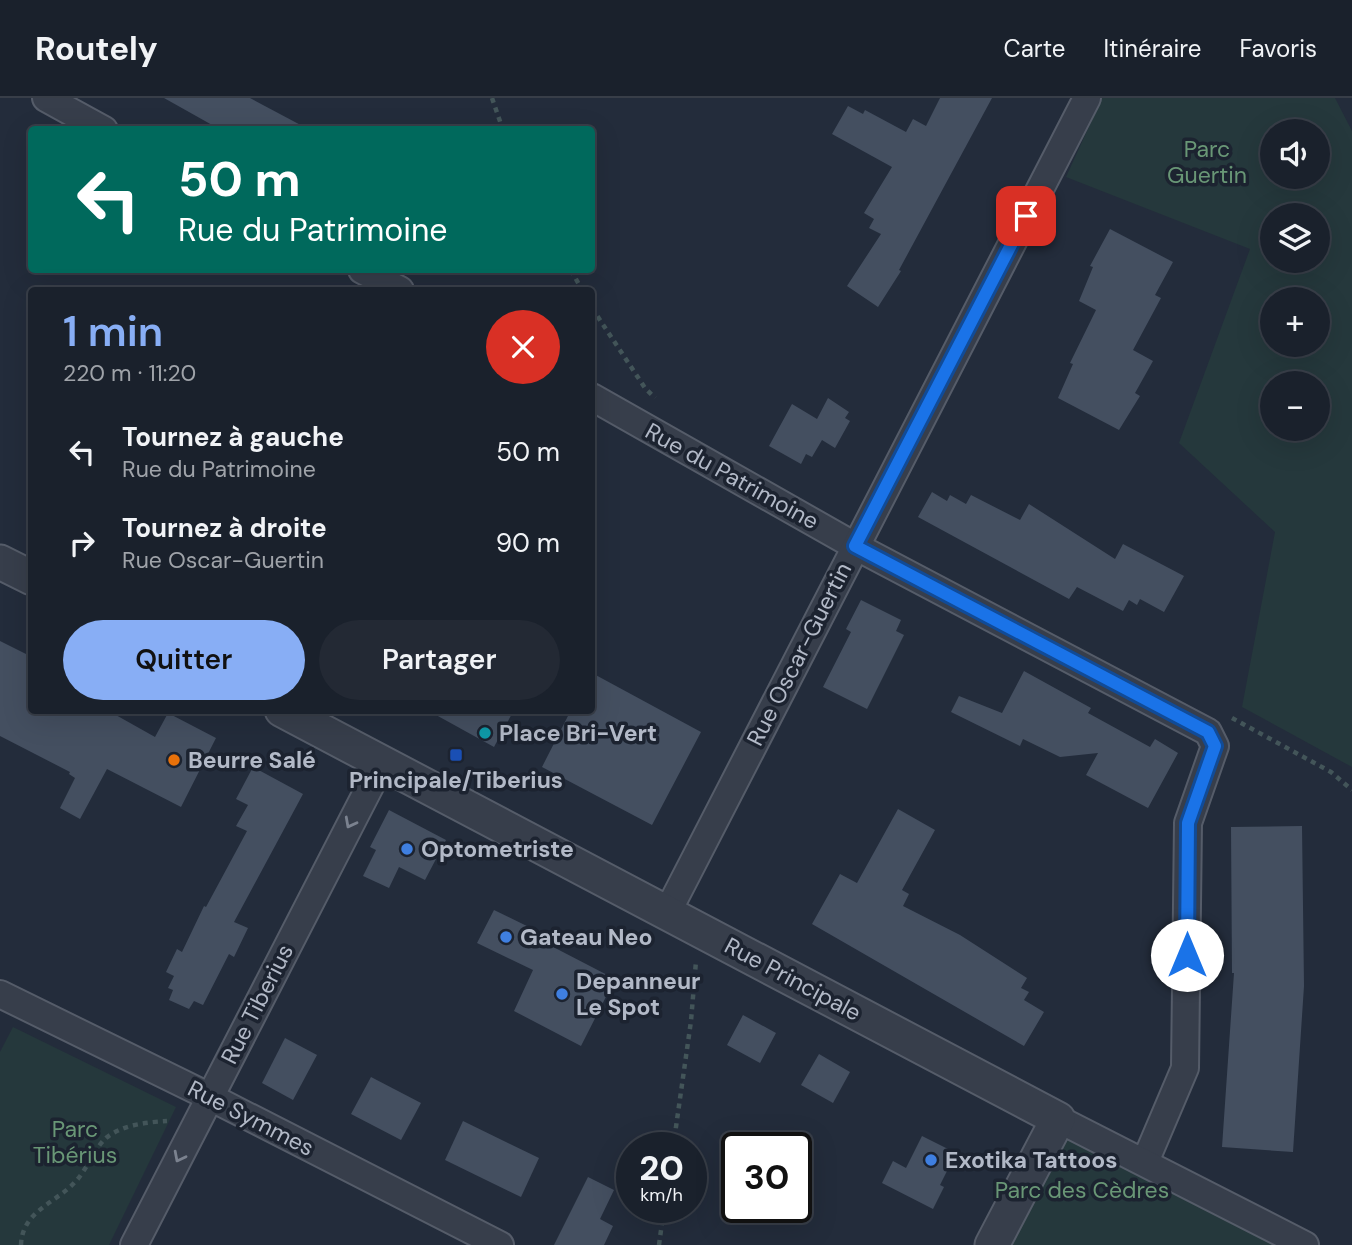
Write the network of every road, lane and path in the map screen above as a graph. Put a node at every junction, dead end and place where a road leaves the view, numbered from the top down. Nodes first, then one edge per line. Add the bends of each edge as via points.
1 (46, 98) edge
2 (492, 98) edge
3 (1087, 98) edge
4 (97, 126) edge
5 (502, 126) edge
6 (368, 273) edge
7 (394, 287) edge
8 (595, 313) edge
9 (595, 399) edge
10 (659, 402) dead end
11 (855, 546) junction
12 (0, 562) edge
13 (28, 576) edge
14 (290, 714) edge
15 (382, 763) junction
16 (667, 913) junction
17 (699, 930) junction
18 (0, 994) edge
19 (210, 1097) junction
20 (1058, 1119) junction
21 (176, 1120) dead end
22 (675, 1132) edge
23 (1145, 1162) junction
24 (662, 1223) edge
25 (21, 1245) edge
26 (134, 1245) edge
27 (500, 1245) edge
28 (659, 1245) edge
29 (992, 1245) edge
30 (1305, 1245) edge

1 - 4 street
2 - 5 path
3 - 11 street, Rue Oscar-Guertin
6 - 7 street
8 - 10 path
9 - 11 street, Rue du Patrimoine
11 - 16 street, Rue Oscar-Guertin
11 - 23 street, Rue du Patrimoine via 1208,732 1215,746 1188,823 1185,1068
12 - 13 street
14 - 15 street, Rue Principale
15 - 16 street, Rue Principale
15 -> 19 street, Rue Tiberius
16 - 17 street, Rue Principale
17 - 20 street, Rue Principale
17 - 22 path
18 - 19 street, Rue Symmes
19 -> 26 street, Rue Tiberius
19 - 27 street, Rue Symmes
20 - 23 street, Rue Principale
20 - 29 street
21 - 25 path via 141,1123 106,1138 74,1184 35,1212
23 - 30 street, Rue Principale
24 - 28 path

